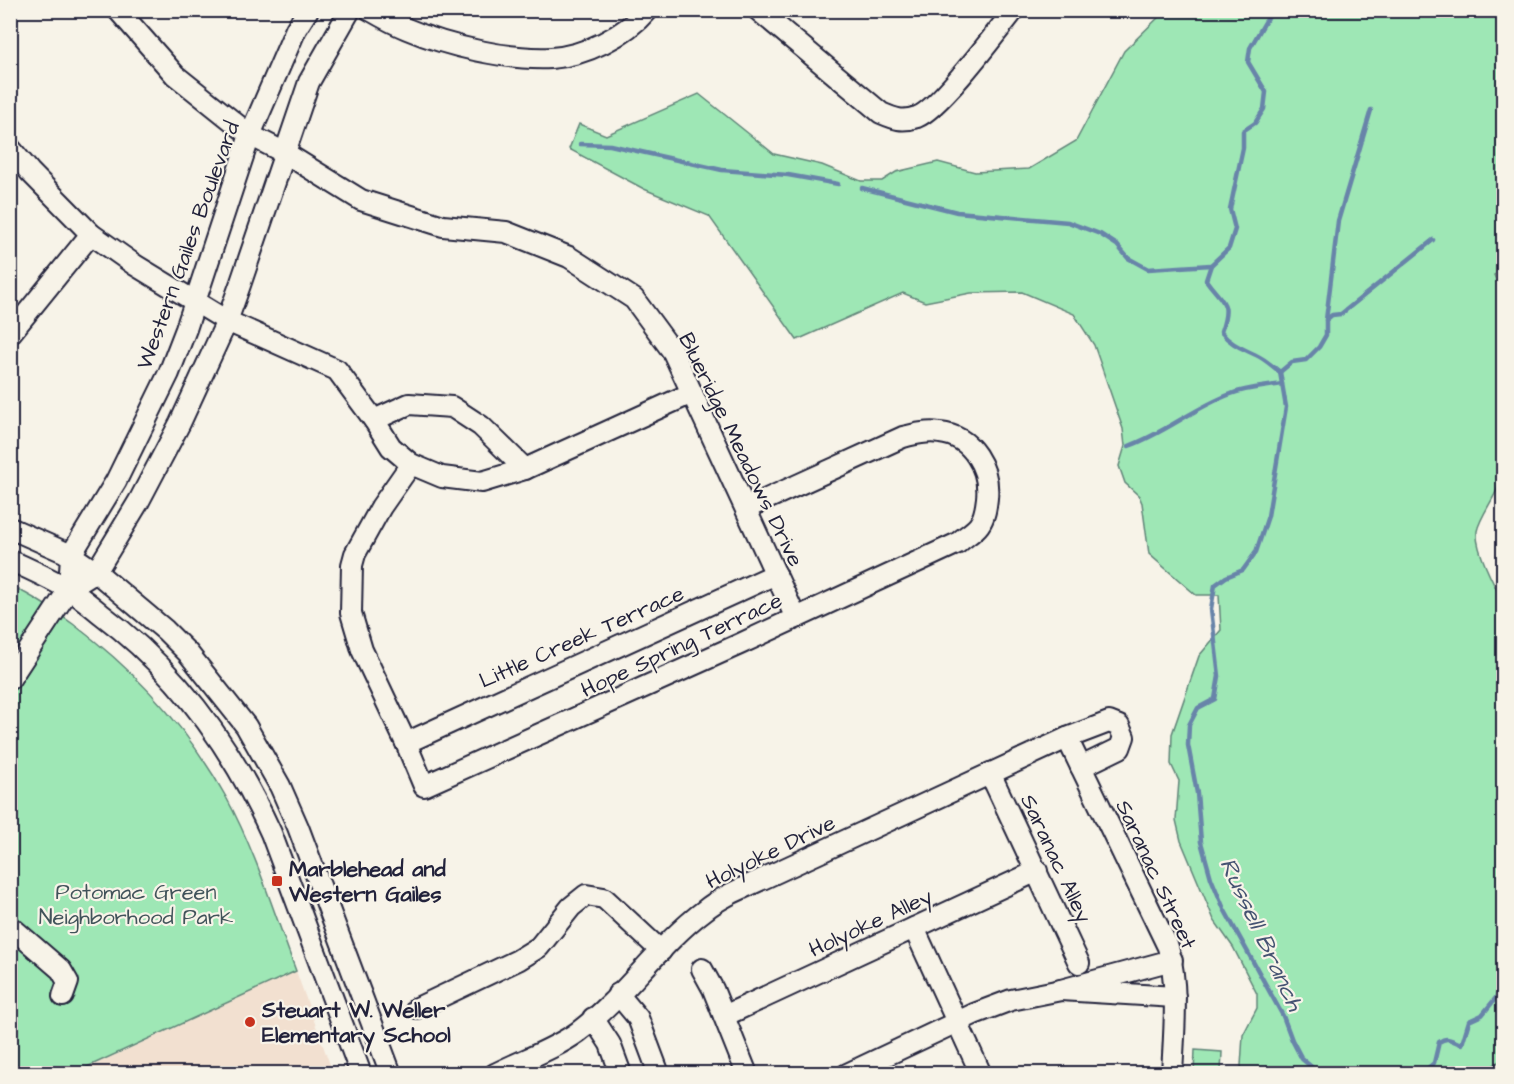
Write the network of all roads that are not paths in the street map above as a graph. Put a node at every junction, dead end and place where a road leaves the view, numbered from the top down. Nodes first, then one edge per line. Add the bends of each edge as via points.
1 (118, 10) edge
2 (308, 10) edge
3 (350, 10) edge
4 (370, 10) edge
5 (647, 10) edge
6 (758, 10) edge
7 (1014, 10) edge
8 (781, 17) edge
9 (250, 135) junction
10 (10, 148) edge
11 (285, 153) junction
12 (91, 234) junction
13 (196, 301) junction
14 (227, 321) junction
15 (10, 334) edge
16 (692, 393) junction
17 (374, 420) junction
18 (411, 464) junction
19 (525, 469) junction
20 (747, 508) junction
21 (10, 528) edge
22 (71, 555) junction
23 (10, 560) edge
24 (96, 572) junction
25 (776, 574) junction
26 (69, 589) junction
27 (796, 618) junction
28 (10, 679) edge
29 (1067, 738) junction
30 (406, 743) junction
31 (1081, 767) junction
32 (990, 773) junction
33 (1037, 871) junction
34 (10, 926) edge
35 (914, 928) junction
36 (661, 951) junction
37 (1172, 960) junction
38 (1079, 963) dead end
39 (702, 969) dead end
40 (1061, 990) junction
41 (618, 994) junction
42 (63, 996) dead end
43 (1175, 997) junction
44 (417, 1008) dead end
45 (724, 1016) junction
46 (593, 1018) junction
47 (957, 1022) junction
48 (532, 1065) edge
49 (361, 1074) edge
50 (391, 1074) edge
51 (495, 1074) edge
52 (621, 1074) edge
53 (659, 1074) edge
54 (747, 1074) edge
55 (848, 1074) edge
56 (981, 1074) edge
57 (1172, 1074) edge

1 - 9 street, Blueridge Meadows Drive via 175,75
2 - 9 street, Western Gailes Boulevard
3 - 11 street via 309,82
4 - 5 street via 408,30 455,45 509,56 552,58 593,48 628,28
6 - 8 street
7 - 8 street via 935,105 918,117 898,121 881,113
9 - 11 street, Blueridge Meadows Drive
9 - 13 street, Western Gailes Boulevard
10 - 12 street
11 - 14 street
11 - 16 street, Blueridge Meadows Drive via 361,200 443,226 506,232 569,257 634,299 673,352
12 - 13 street via 168,287
12 - 15 street
13 - 14 street
13 - 22 street, Western Gailes Boulevard via 169,373 116,481
14 - 17 street via 337,370
14 - 24 street via 180,423
16 - 19 street
16 - 20 street, Blueridge Meadows Drive
17 - 18 street via 391,447
17 - 19 street via 409,404 452,407 482,426
18 - 19 street via 442,477 482,482
18 - 30 street, Hope Spring Terrace via 355,554 351,613 362,650
20 - 25 street, Blueridge Meadows Drive
20 - 27 street, Hope Spring Terrace via 918,433 942,433 959,440 982,463 988,490 985,512 979,525 958,543
21 - 22 street
22 - 24 street
22 - 26 street, Western Gailes Boulevard
23 - 26 street
24 - 26 street
24 - 50 street via 188,653 263,754 298,827
25 - 27 street, Blueridge Meadows Drive
25 - 30 street, Little Creek Terrace
26 - 28 street
26 - 49 street via 116,625 167,673 239,769 271,833
27 - 30 street, Hope Spring Terrace via 424,786
29 - 31 street, Saranac Street
29 - 31 street, Holyoke Drive via 1108,722 1123,731 1120,748
29 - 32 street, Holyoke Drive
31 - 37 street, Saranac Street
32 - 33 street, Saranac Alley
32 - 36 street, Holyoke Drive via 732,893 706,909
33 - 35 street, Holyoke Alley
33 - 38 street, Saranac Alley
34 - 42 street via 61,970 68,982
35 - 45 street, Holyoke Alley
35 - 47 street
36 - 41 street, Holyoke Drive
36 - 44 street via 604,898 586,895 571,907 539,947
37 - 40 street
37 - 43 street, Saranac Street
39 - 45 street
40 - 43 street
40 - 47 street via 1011,1000
41 - 46 street, Holyoke Drive
41 - 53 street via 638,1018
43 - 57 street, Saranac Street
45 - 54 street
46 - 48 street, Holyoke Drive
46 - 52 street via 610,1044
47 - 55 street
47 - 56 street
48 - 51 street, Holyoke Drive

